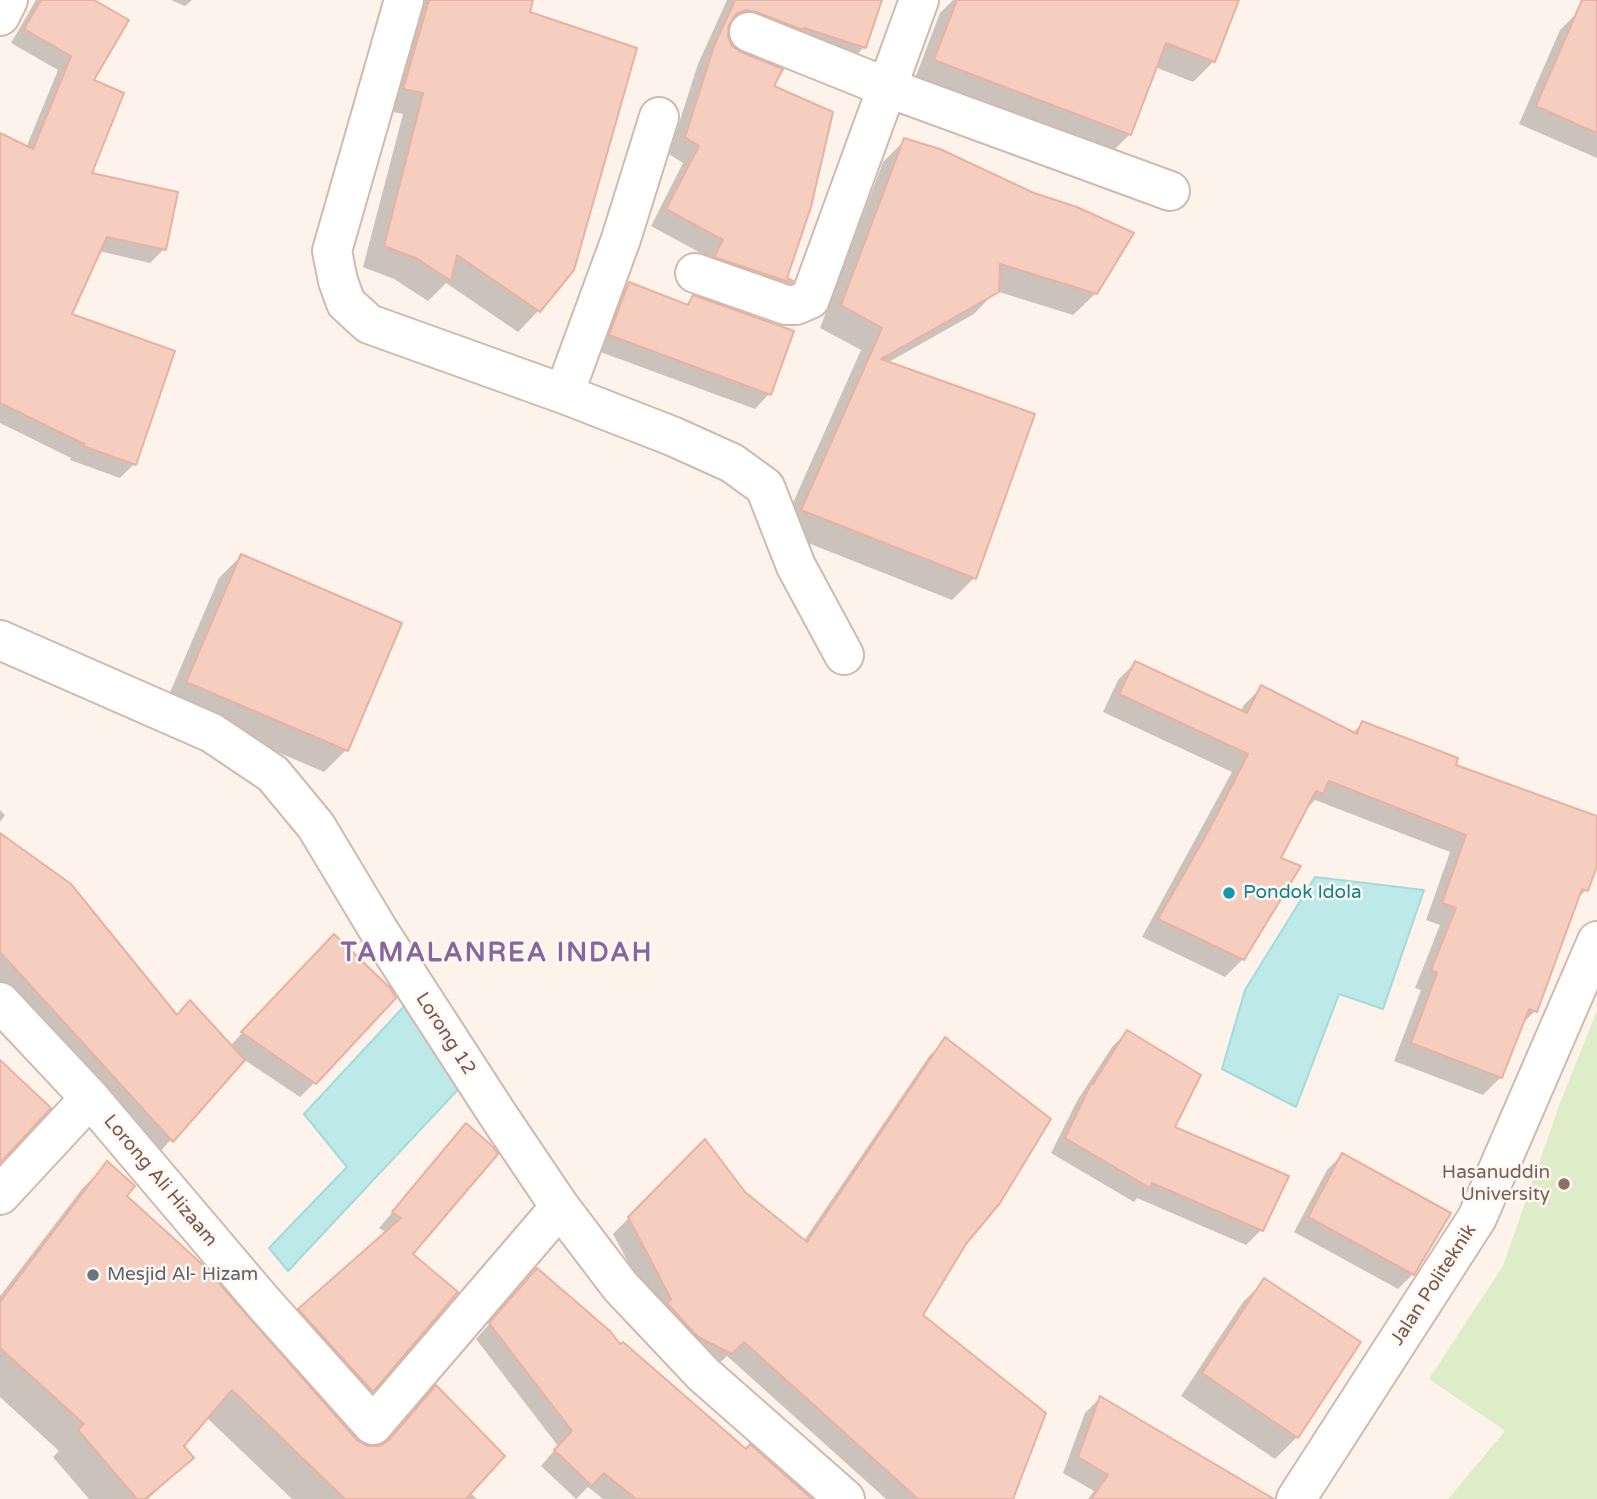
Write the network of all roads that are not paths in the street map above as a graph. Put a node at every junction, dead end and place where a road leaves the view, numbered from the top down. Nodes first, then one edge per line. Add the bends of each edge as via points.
1 (8, 0) edge
2 (404, 0) edge
3 (919, 0) edge
4 (0, 16) edge
5 (749, 32) dead end
6 (886, 87) junction
7 (659, 117) dead end
8 (1170, 191) dead end
9 (695, 273) dead end
10 (564, 394) junction
11 (0, 640) edge
12 (844, 655) dead end
13 (1597, 941) edge
14 (0, 1002) edge
15 (90, 1098) junction
16 (0, 1195) edge
17 (560, 1207) junction
18 (845, 1499) edge
19 (1296, 1499) edge

1 - 4 street
2 - 10 street via 332,251 346,303 369,324
3 - 6 street
5 - 6 street
6 - 8 street
6 - 9 street via 810,299 786,304
7 - 10 street via 621,239
10 - 12 street via 732,463 765,487 796,566
11 - 17 street, Lorong 12 via 212,733 273,774 316,826 379,932
13 - 19 street, Jalan Politeknik via 1477,1218
14 - 15 street, Lorong Ali Hizaam
15 - 16 street
15 - 17 street, Lorong Ali Hizaam via 262,1302 373,1424
17 - 18 street, Lorong 12 via 620,1286 702,1374

